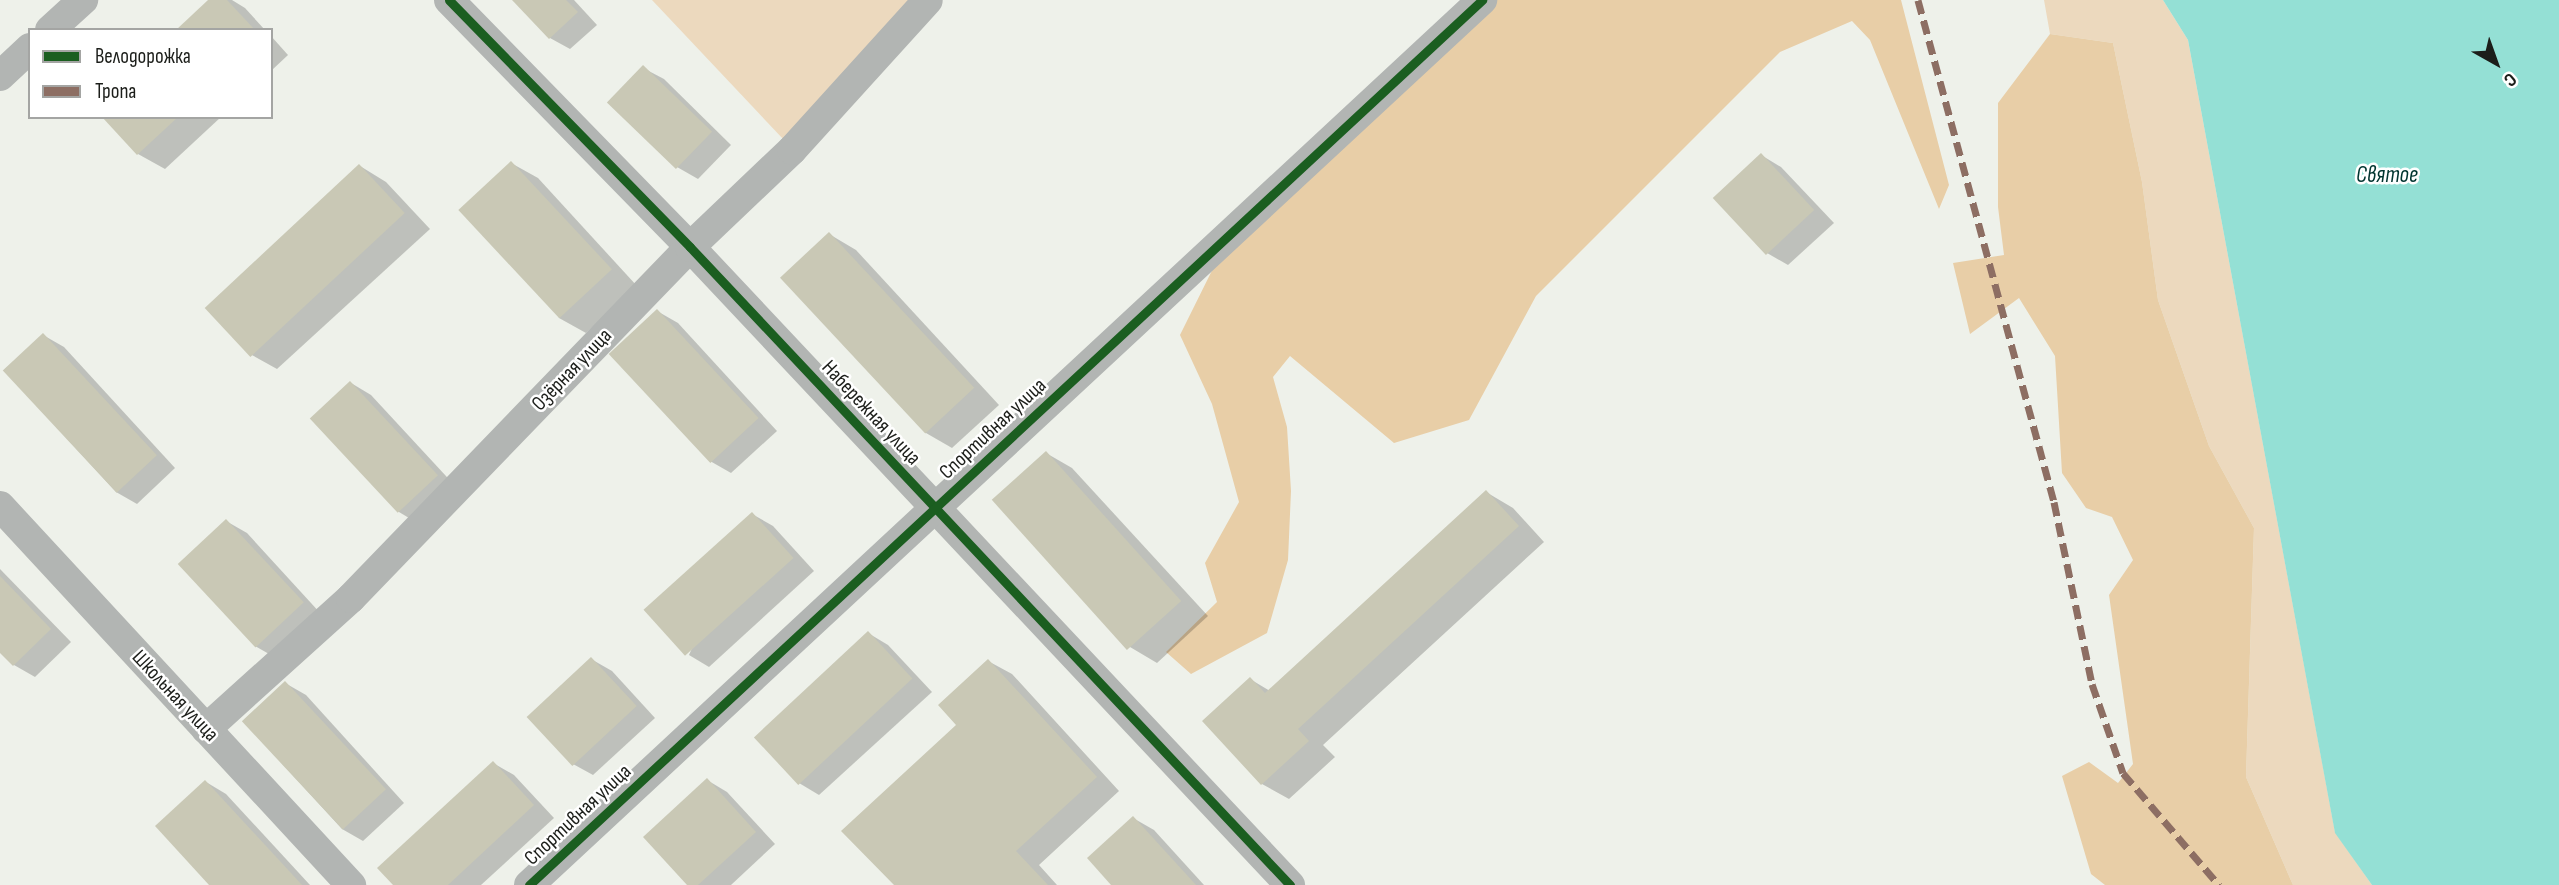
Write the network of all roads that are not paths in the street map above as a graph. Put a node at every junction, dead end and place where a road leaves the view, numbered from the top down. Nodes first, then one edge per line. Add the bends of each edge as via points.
1 (83, 0) edge
2 (449, 0) edge
3 (928, 0) edge
4 (1482, 0) edge
5 (52, 28) edge
6 (28, 50) edge
7 (0, 76) edge
8 (690, 247) junction
9 (0, 506) edge
10 (935, 506) junction
11 (206, 729) junction
12 (351, 885) edge
13 (529, 885) edge
14 (1290, 885) edge

1 - 5 street
2 - 8 street, Набережная улица
3 - 8 street, Озёрная улица via 792,150
4 - 10 street, Спортивная улица
6 - 7 street
8 - 10 street, Набережная улица
8 - 11 street, Озёрная улица via 351,598
9 - 11 street, Школьная улица
10 - 13 street, Спортивная улица
10 - 14 street, Набережная улица
11 - 12 street, Школьная улица

